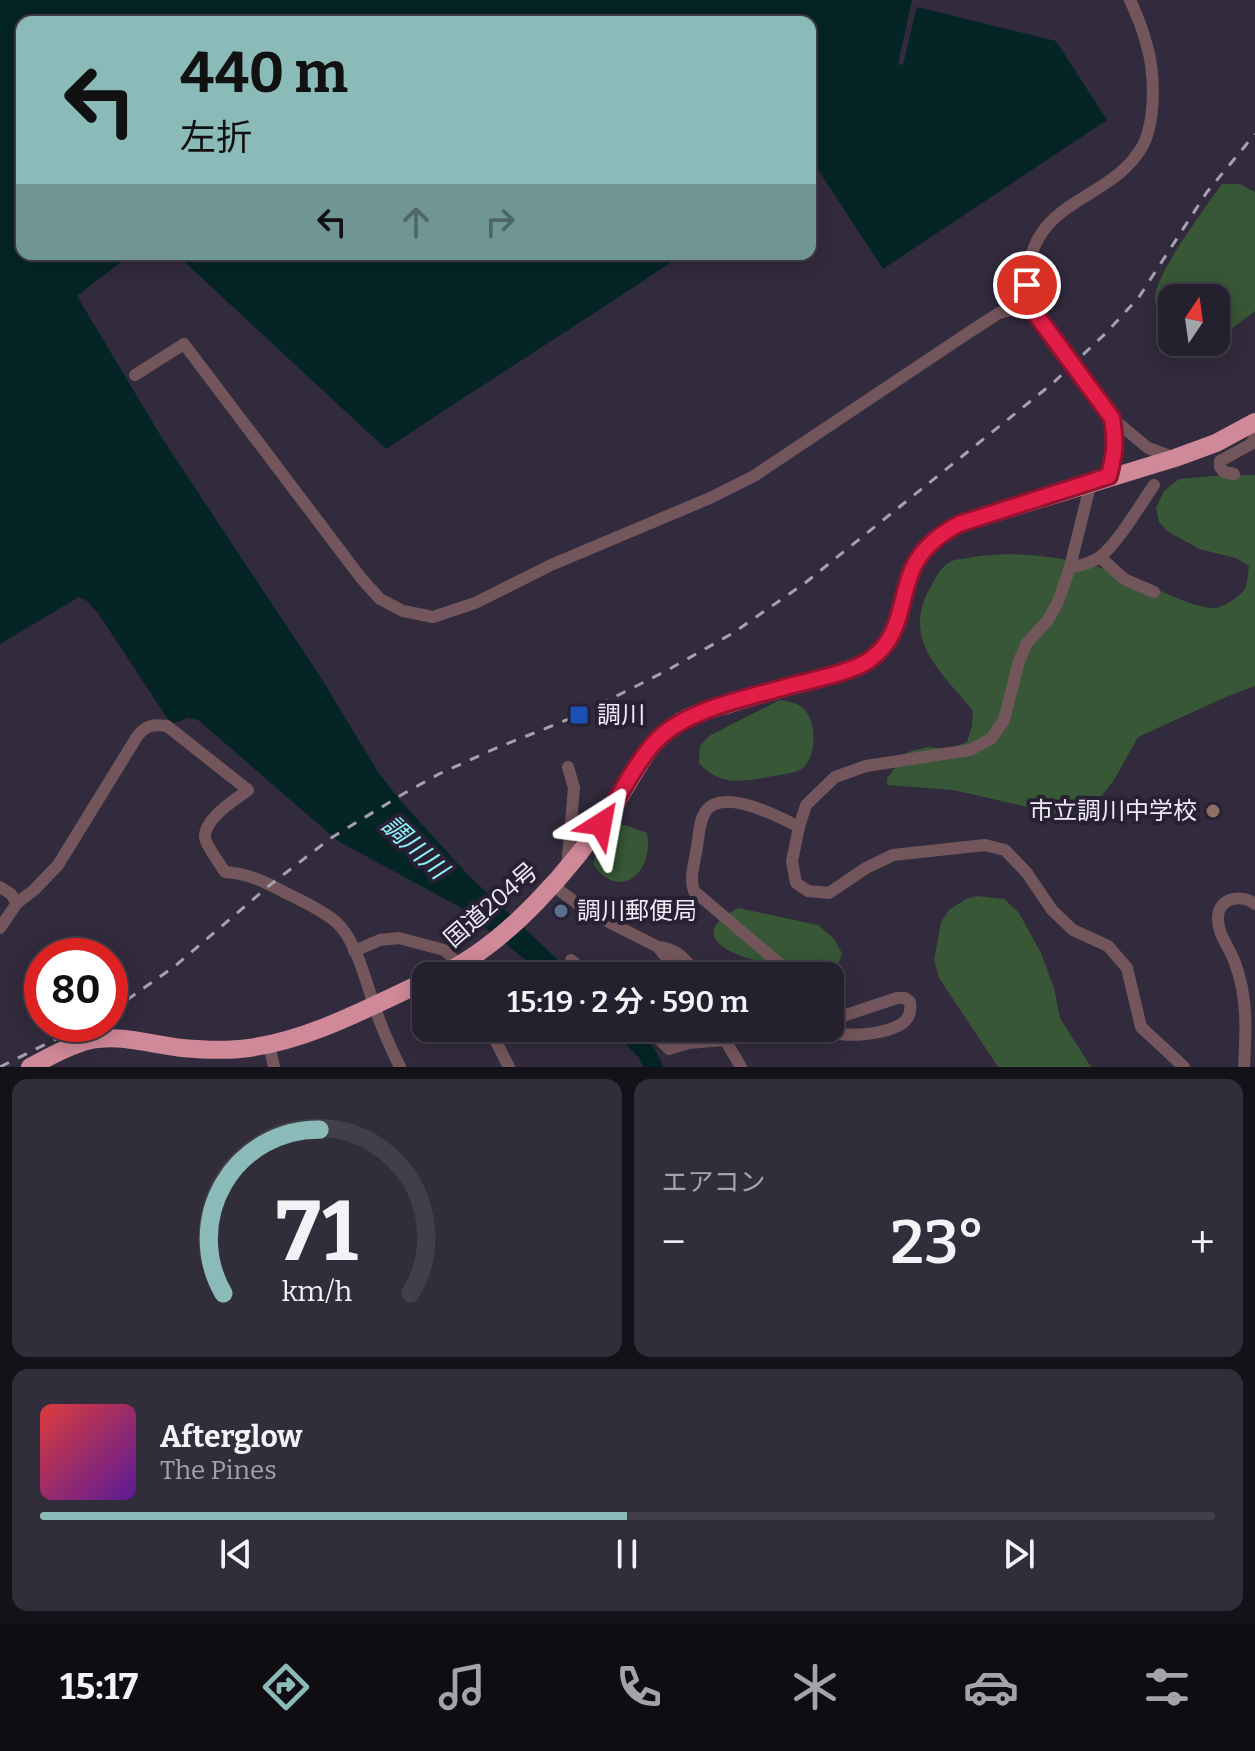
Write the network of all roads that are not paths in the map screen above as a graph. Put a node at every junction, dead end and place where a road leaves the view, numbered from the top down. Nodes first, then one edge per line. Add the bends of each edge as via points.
1 (1130, 0) edge
2 (1029, 305) junction
3 (135, 375) dead end
4 (1112, 418) junction
5 (1255, 429) edge
6 (1175, 458) junction
7 (1234, 474) dead end
8 (1100, 479) junction
9 (1154, 485) dead end
10 (1100, 557) junction
11 (1070, 567) junction
12 (1154, 592) dead end
13 (568, 767) dead end
14 (799, 827) junction
15 (567, 867) junction
16 (552, 885) junction
17 (0, 887) edge
18 (17, 903) junction
19 (1255, 904) edge
20 (0, 928) edge
21 (658, 947) junction
22 (354, 951) junction
23 (571, 960) dead end
24 (456, 962) edge
25 (470, 962) edge
26 (573, 962) edge
27 (670, 962) edge
28 (687, 962) edge
29 (778, 962) edge
30 (412, 987) edge
31 (374, 1005) junction
32 (844, 1015) edge
33 (844, 1035) edge
34 (496, 1042) edge
35 (662, 1042) edge
36 (701, 1042) edge
37 (726, 1042) edge
38 (269, 1044) junction
39 (30, 1067) edge
40 (274, 1067) edge
41 (400, 1067) edge
42 (509, 1067) edge
43 (741, 1067) edge
44 (1184, 1067) edge
45 (1244, 1067) edge

1 - 2 street via 1148,48 1150,126 1129,165 1049,222 1039,236 1029,257
2 - 3 street via 999,313 754,476 475,603 433,617 380,599 184,344
2 - 4 street, bridge
4 - 6 street via 1148,448
4 - 8 street via 1115,455
5 - 6 highway, 国道204号
5 - 7 street via 1251,444 1220,461 1224,472
6 - 8 highway, 国道204号
8 - 11 street
8 - 15 highway, 国道204号 via 940,534 912,569 895,628 866,663 677,723 644,756
9 - 10 street
10 - 11 street
10 - 12 street via 1124,579
11 - 14 street via 1048,620 1027,643 1004,720 991,739 970,750 866,766 835,777 806,805
13 - 15 street via 574,788
14 - 29 street via 750,805 723,802 712,804 700,825 694,891
14 - 44 street via 792,861 796,883 808,891 829,893 893,855 985,845 1005,850 1052,910 1073,930 1108,946 1127,968 1141,1027
15 - 16 highway, 国道204号
16 - 21 street via 589,912
16 - 25 highway, 国道204号
17 - 18 street
18 - 20 street
18 - 22 street via 58,865 138,735 156,724 174,730 248,790 206,828 205,839 225,872 252,877 316,909 337,922
19 - 45 street via 1238,897 1228,900 1217,918 1244,997
21 - 27 street
21 - 28 street via 677,951
22 - 24 street via 399,938 444,950
22 - 31 street
23 - 26 street
30 - 31 highway
31 - 38 highway via 307,1035
31 - 41 street
32 - 33 street via 897,998 910,1002 906,1020 894,1028
34 - 42 street
35 - 36 street via 669,1049
37 - 43 street
38 - 39 highway via 215,1049 91,1040
38 - 40 street

